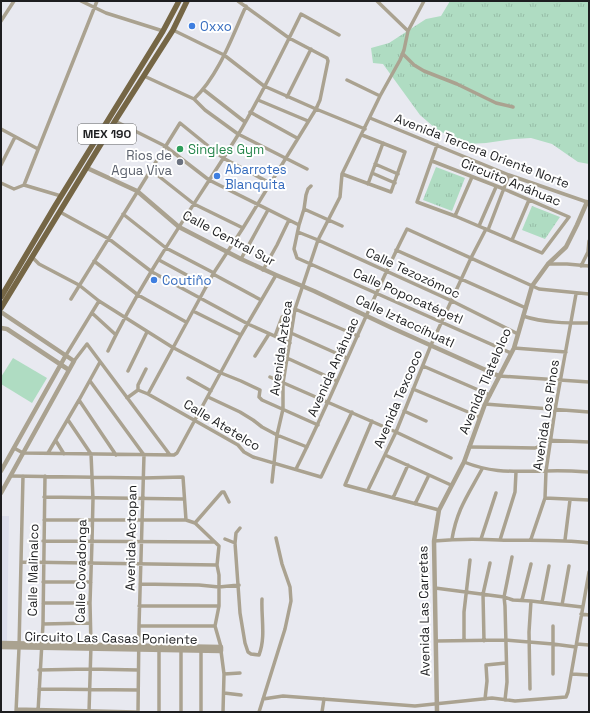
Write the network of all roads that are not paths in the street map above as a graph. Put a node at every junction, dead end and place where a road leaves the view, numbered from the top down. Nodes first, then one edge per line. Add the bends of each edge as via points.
1 (14, 1) edge
2 (81, 1) edge
3 (97, 1) edge
4 (179, 1) edge
5 (187, 1) edge
6 (238, 1) edge
7 (377, 1) edge
8 (424, 1) edge
9 (246, 6) junction
10 (95, 8) junction
11 (1, 21) edge
12 (173, 30) junction
13 (163, 31) junction
14 (408, 31) junction
15 (339, 35) dead end
16 (289, 38) junction
17 (311, 49) junction
18 (403, 54) junction
19 (224, 55) junction
20 (144, 76) junction
21 (347, 80) dead end
22 (264, 86) junction
23 (204, 90) junction
24 (380, 96) junction
25 (287, 97) junction
26 (194, 99) junction
27 (258, 100) junction
28 (512, 107) dead end
29 (316, 109) junction
30 (250, 112) junction
31 (370, 118) junction
32 (115, 121) junction
33 (308, 121) junction
34 (245, 122) junction
35 (365, 129) junction
36 (1, 130) edge
37 (238, 134) junction
38 (362, 134) junction
39 (15, 137) junction
40 (297, 138) junction
41 (383, 143) junction
42 (437, 145) junction
43 (165, 146) junction
44 (38, 149) junction
45 (222, 158) junction
46 (284, 159) junction
47 (432, 161) junction
48 (375, 164) junction
49 (1, 165) edge
50 (87, 168) junction
51 (307, 169) dead end
52 (151, 170) junction
53 (372, 173) junction
54 (342, 174) junction
55 (398, 174) junction
56 (509, 175) junction
57 (472, 177) junction
58 (209, 180) junction
59 (1, 183) edge
60 (270, 183) junction
61 (395, 183) junction
62 (368, 184) junction
63 (24, 185) junction
64 (311, 186) dead end
65 (496, 187) junction
66 (504, 189) junction
67 (138, 191) junction
68 (61, 196) junction
69 (529, 200) junction
70 (588, 202) edge
71 (194, 204) junction
72 (257, 205) junction
73 (304, 209) junction
74 (268, 210) junction
75 (60, 212) junction
76 (123, 214) junction
77 (455, 216) junction
78 (289, 220) junction
79 (328, 220) junction
80 (299, 225) junction
81 (342, 226) dead end
82 (480, 226) junction
83 (179, 227) junction
84 (243, 228) junction
85 (487, 229) junction
86 (298, 232) junction
87 (109, 239) junction
88 (318, 240) junction
89 (512, 240) junction
90 (589, 241) edge
91 (166, 248) junction
92 (396, 250) junction
93 (227, 252) junction
94 (32, 257) junction
95 (471, 258) junction
96 (241, 259) junction
97 (159, 260) junction
98 (94, 261) junction
99 (311, 263) junction
100 (548, 264) junction
101 (23, 265) junction
102 (582, 266) junction
103 (589, 266) edge
104 (263, 270) junction
105 (152, 272) junction
106 (386, 272) junction
107 (214, 274) junction
108 (276, 275) junction
109 (461, 280) junction
110 (80, 284) junction
111 (207, 286) junction
112 (302, 286) junction
113 (532, 286) junction
114 (1, 293) edge
115 (377, 294) junction
116 (576, 294) junction
117 (589, 294) edge
118 (138, 295) junction
119 (1, 297) edge
120 (200, 298) junction
121 (71, 299) dead end
122 (261, 300) junction
123 (98, 301) junction
124 (452, 302) junction
125 (1, 308) edge
126 (526, 308) junction
127 (295, 309) junction
128 (193, 311) junction
129 (1, 312) edge
130 (92, 313) junction
131 (367, 316) junction
132 (523, 316) junction
133 (125, 318) junction
134 (282, 318) dead end
135 (186, 322) junction
136 (442, 322) junction
137 (572, 323) junction
138 (589, 323) edge
139 (248, 324) junction
140 (1, 328) edge
141 (146, 332) junction
142 (291, 333) junction
143 (116, 334) junction
144 (269, 334) junction
145 (518, 334) junction
146 (241, 335) junction
147 (275, 336) junction
148 (358, 336) junction
149 (290, 343) junction
150 (431, 345) junction
151 (172, 347) junction
152 (514, 348) junction
153 (108, 351) dead end
154 (566, 352) junction
155 (511, 353) junction
156 (66, 355) junction
157 (255, 356) dead end
158 (287, 358) junction
159 (347, 358) junction
160 (74, 361) junction
161 (100, 362) junction
162 (61, 364) junction
163 (423, 366) junction
164 (146, 369) dead end
165 (69, 370) junction
166 (128, 371) dead end
167 (221, 373) junction
168 (499, 376) junction
169 (270, 377) dead end
170 (188, 378) dead end
171 (90, 381) junction
172 (337, 381) junction
173 (561, 381) junction
174 (589, 382) edge
175 (283, 383) junction
176 (413, 389) junction
177 (138, 390) junction
178 (211, 391) junction
179 (148, 394) junction
180 (490, 395) junction
181 (208, 397) junction
182 (127, 398) junction
183 (79, 400) junction
184 (327, 403) junction
185 (485, 404) junction
186 (283, 409) junction
187 (555, 410) junction
188 (404, 411) junction
189 (352, 412) junction
190 (589, 412) edge
191 (480, 417) junction
192 (68, 420) junction
193 (194, 420) junction
194 (372, 421) junction
195 (426, 421) dead end
196 (318, 425) junction
197 (542, 427) dead end
198 (396, 432) junction
199 (277, 435) junction
200 (542, 440) junction
201 (551, 440) junction
202 (56, 441) junction
203 (589, 442) edge
204 (307, 447) junction
205 (469, 447) junction
206 (14, 448) junction
207 (23, 453) junction
208 (48, 453) junction
209 (64, 454) junction
210 (91, 454) junction
211 (116, 455) junction
212 (144, 455) junction
213 (170, 455) junction
214 (385, 455) junction
215 (451, 458) dead end
216 (464, 462) junction
217 (274, 463) junction
218 (408, 465) junction
219 (296, 469) junction
220 (482, 469) junction
221 (1, 471) edge
222 (546, 471) junction
223 (516, 472) junction
224 (589, 472) edge
225 (429, 475) junction
226 (11, 476) junction
227 (23, 476) junction
228 (45, 476) junction
229 (92, 476) junction
230 (143, 478) junction
231 (272, 482) dead end
232 (451, 484) junction
233 (368, 490) junction
234 (1, 493) edge
235 (496, 493) dead end
236 (44, 497) junction
237 (142, 498) junction
238 (393, 498) junction
239 (545, 498) junction
240 (93, 499) junction
241 (184, 499) junction
242 (570, 500) junction
243 (589, 500) edge
244 (229, 502) dead end
245 (415, 504) junction
246 (439, 510) junction
247 (44, 520) junction
248 (92, 520) junction
249 (186, 520) junction
250 (142, 521) junction
251 (195, 523) junction
252 (240, 528) dead end
253 (276, 538) dead end
254 (225, 539) dead end
255 (452, 539) junction
256 (481, 539) junction
257 (531, 539) junction
258 (43, 540) junction
259 (500, 540) junction
260 (565, 540) junction
261 (434, 541) junction
262 (92, 542) junction
263 (141, 542) junction
264 (214, 542) junction
265 (235, 543) junction
266 (589, 543) edge
267 (512, 557) dead end
268 (470, 560) dead end
269 (21, 562) junction
270 (43, 562) junction
271 (91, 563) junction
272 (141, 563) junction
273 (490, 564) dead end
274 (531, 564) dead end
275 (217, 565) junction
276 (549, 566) dead end
277 (569, 566) dead end
278 (589, 572) edge
279 (43, 582) junction
280 (91, 582) junction
281 (140, 584) junction
282 (239, 585) junction
283 (219, 587) junction
284 (435, 588) junction
285 (587, 589) edge
286 (466, 592) junction
287 (483, 594) junction
288 (504, 597) junction
289 (262, 599) dead end
290 (522, 600) junction
291 (531, 601) junction
292 (542, 602) junction
293 (43, 603) junction
294 (90, 603) junction
295 (562, 605) junction
296 (140, 606) junction
297 (219, 606) junction
298 (582, 607) junction
299 (581, 614) junction
300 (589, 615) edge
301 (90, 623) junction
302 (43, 624) junction
303 (139, 626) junction
304 (215, 626) junction
305 (554, 626) dead end
306 (506, 640) junction
307 (436, 641) junction
308 (464, 641) junction
309 (484, 641) junction
310 (529, 642) junction
311 (1, 643) edge
312 (553, 644) junction
313 (589, 645) edge
314 (19, 646) junction
315 (41, 646) junction
316 (576, 646) junction
317 (1, 647) edge
318 (91, 647) junction
319 (139, 648) junction
320 (159, 648) junction
321 (181, 648) junction
322 (201, 649) junction
323 (221, 649) junction
324 (506, 663) junction
325 (89, 669) junction
326 (39, 670) junction
327 (138, 670) junction
328 (240, 673) dead end
329 (224, 674) junction
330 (553, 674) dead end
331 (572, 674) junction
332 (589, 675) edge
333 (89, 689) junction
334 (530, 689) dead end
335 (38, 690) junction
336 (138, 690) junction
337 (224, 693) junction
338 (241, 694) dead end
339 (263, 699) junction
340 (324, 699) junction
341 (485, 699) junction
342 (505, 700) junction
343 (437, 703) junction
344 (16, 711) edge
345 (38, 711) edge
346 (89, 711) edge
347 (137, 712) edge
348 (159, 712) edge
349 (181, 712) edge
350 (201, 712) edge
351 (223, 712) edge
352 (259, 712) edge
353 (322, 712) edge
354 (436, 712) edge

1 - 11 street
2 - 10 street
3 - 10 street
4 - 13 main road, MEX 190
5 - 12 main road, MEX 190
6 - 9 street
7 - 14 street
8 - 14 street
9 - 16 street
9 - 19 street
10 - 13 street
10 - 44 street
12 - 19 street
12 - 20 main road, MEX 190
13 - 68 main road, MEX 190
14 - 18 street
15 - 16 street via 301,14
16 - 17 street
16 - 22 street
17 - 25 street
17 - 29 street via 325,56 328,61
18 - 24 street
18 - 28 street via 424,71 496,103
19 - 22 street
19 - 23 street
20 - 26 street
20 - 32 main road, MEX 190
21 - 24 street
22 - 25 street
22 - 27 street
23 - 26 street
23 - 34 street
24 - 31 street
25 - 29 street
26 - 37 street
27 - 30 street
27 - 33 street
29 - 33 street
29 - 35 street
30 - 34 street
30 - 40 street
31 - 35 street
31 - 42 street, Avenida Tercera Oriente Norte
32 - 43 street
32 - 50 main road, MEX 190
33 - 40 street
34 - 37 street
35 - 38 street
36 - 39 street
37 - 45 street
37 - 46 street
38 - 41 street
38 - 54 street
39 - 44 street
39 - 49 street
40 - 46 street
41 - 48 street
41 - 55 street via 405,152
42 - 47 street
42 - 56 street, Avenida Tercera Oriente Norte
43 - 45 street via 180,123
43 - 52 street
43 - 58 street
44 - 63 street
45 - 58 street
45 - 60 street
46 - 51 street
46 - 60 street
47 - 57 street, Circuito Anáhuac
47 - 77 street, Circuito Anáhuac via 417,202
48 - 53 street
48 - 55 street
50 - 67 street, Calle Central Sur
50 - 75 main road, MEX 190
52 - 67 street
52 - 71 street
53 - 61 street
53 - 62 street
54 - 62 street
54 - 79 street, Avenida Azteca via 340,197
55 - 61 street
56 - 66 street, Avenida Texcoco
56 - 70 street, Avenida Tercera Oriente Norte
57 - 65 street, Circuito Anáhuac
57 - 77 street
58 - 71 street
58 - 72 street
59 - 63 street via 14,189
60 - 72 street
61 - 62 street via 392,192
63 - 68 street
64 - 73 street
65 - 66 street, Circuito Anáhuac
65 - 82 street
66 - 69 street, Circuito Anáhuac
66 - 85 street, Avenida Texcoco
67 - 76 street
67 - 83 street, Calle Central Sur
68 - 101 main road, MEX 190
69 - 89 street
69 - 89 street, Circuito Anáhuac via 569,216 542,253
70 - 100 street, Avenida Tlatelolco via 566,247
71 - 83 street
71 - 84 street
72 - 74 street
72 - 84 street
73 - 79 street
73 - 80 street
74 - 78 street
74 - 96 street
75 - 87 street
75 - 94 main road, MEX 190
76 - 87 street
76 - 91 street
77 - 82 street, Circuito Anáhuac
78 - 80 street
78 - 104 street
79 - 81 street
79 - 88 street, Avenida Azteca
80 - 86 street
82 - 85 street, Circuito Anáhuac
83 - 91 street
83 - 93 street, Calle Central Sur
84 - 93 street
85 - 89 street, Circuito Anáhuac
85 - 95 street, Avenida Texcoco
86 - 88 street, Calle Tezozómoc
86 - 99 street, Calle Popocatépetl via 294,249 297,258
87 - 98 street
87 - 105 street
88 - 99 street, Avenida Azteca
88 - 106 street, Calle Tezozómoc
90 - 102 street via 588,252
91 - 97 street
91 - 107 street
92 - 95 street, Avenida Anáhuac via 407,229
92 - 106 street, Avenida Anáhuac
92 - 109 street
93 - 96 street, Calle Central Sur
93 - 107 street
94 - 101 main road, MEX 190
94 - 110 street via 39,264
95 - 109 street, Avenida Texcoco
95 - 113 street
96 - 104 street, Calle Central Sur
97 - 105 street
97 - 111 street
98 - 110 street
98 - 118 street
99 - 112 street, Avenida Azteca
99 - 115 street, Calle Popocatépetl
100 - 102 street
100 - 113 street, Avenida Tlatelolco
101 - 114 main road, MEX 190
101 - 119 main road, MEX 190
101 - 125 main road, MEX 190
102 - 103 street
104 - 108 street, Calle Central Sur
105 - 118 street
105 - 120 street
106 - 115 street, Avenida Anáhuac
106 - 124 street, Calle Tezozómoc
107 - 111 street
107 - 122 street
108 - 112 street, Calle Central Sur
108 - 122 street
109 - 124 street, Avenida Texcoco
109 - 126 street
110 - 121 street
110 - 123 street
111 - 120 street
112 - 127 street, Avenida Azteca
112 - 131 street, Calle Iztaccíhuatl
113 - 116 street
113 - 126 street, Avenida Tlatelolco
115 - 131 street, Avenida Anáhuac
115 - 136 street, Calle Popocatépetl
116 - 117 street
116 - 137 street, Avenida Los Pinos
118 - 133 street
118 - 135 street
120 - 128 street
120 - 139 street
122 - 139 street
123 - 130 street
123 - 133 street
124 - 136 street, Avenida Texcoco
124 - 145 street, Calle Tezozómoc
126 - 132 street, Avenida Tlatelolco
127 - 142 street, Avenida Azteca
127 - 148 street
128 - 135 street
128 - 146 street
129 - 156 street
130 - 143 street
130 - 156 street
131 - 148 street, Avenida Anáhuac
131 - 150 street, Calle Iztaccíhuatl
132 - 137 street
132 - 145 street, Avenida Tlatelolco
133 - 141 street
133 - 143 street
134 - 147 street
135 - 151 street
136 - 150 street, Avenida Texcoco
136 - 155 street, Calle Popocatépetl
137 - 138 street
137 - 154 street, Avenida Los Pinos
139 - 144 street
139 - 146 street
140 - 162 street via 7,329
141 - 151 street
141 - 166 street
142 - 149 street, Avenida Azteca
142 - 159 street
143 - 153 street
144 - 147 street
144 - 157 street
145 - 152 street, Avenida Tlatelolco
146 - 167 street
147 - 149 street
148 - 159 street, Avenida Anáhuac
149 - 158 street, Avenida Azteca
150 - 163 street, Avenida Texcoco
150 - 168 street, Calle Iztaccíhuatl
151 - 167 street
151 - 179 street
152 - 154 street
152 - 155 street, Avenida Tlatelolco
154 - 173 street, Avenida Los Pinos
155 - 168 street, Avenida Tlatelolco
156 - 160 street
156 - 162 street
158 - 172 street
158 - 175 street, Avenida Azteca
159 - 172 street, Avenida Anáhuac
160 - 161 street via 87,344
160 - 165 street
161 - 171 street
161 - 182 street
162 - 165 street
162 - 206 street
163 - 176 street, Avenida Texcoco
163 - 180 street
164 - 177 street
165 - 207 street
167 - 178 street
167 - 186 street via 260,390 259,397 262,400
168 - 173 street
168 - 180 street, Avenida Tlatelolco
169 - 175 street
170 - 178 street
171 - 183 street
171 - 212 street
172 - 184 street, Avenida Anáhuac
173 - 174 street
173 - 187 street, Avenida Los Pinos
175 - 184 street
175 - 186 street, Avenida Azteca
176 - 188 street, Avenida Texcoco
176 - 191 street
177 - 179 street, Calle Atetelco
177 - 182 street
178 - 181 street
179 - 193 street, Calle Atetelco
180 - 185 street, Avenida Tlatelolco
181 - 193 street
181 - 199 street via 240,412
182 - 213 street
183 - 192 street
183 - 211 street
184 - 189 street
184 - 196 street, Avenida Anáhuac
185 - 187 street
185 - 191 street, Avenida Tlatelolco
186 - 196 street
186 - 199 street, Avenida Azteca
187 - 190 street
187 - 201 street, Avenida Los Pinos
188 - 195 street
188 - 198 street, Avenida Texcoco
189 - 194 street
189 - 219 street, Calle Atetelco via 321,477
191 - 205 street, Avenida Tlatelolco
192 - 202 street
192 - 210 street
193 - 213 street via 177,453
193 - 217 street, Calle Atetelco via 238,445 253,457
194 - 198 street
194 - 233 street via 345,484
196 - 204 street, Avenida Anáhuac
197 - 200 street
198 - 214 street, Avenida Texcoco
198 - 215 street
199 - 204 street
199 - 217 street, Avenida Azteca
200 - 201 street
200 - 205 street via 540,446 534,448
201 - 203 street
201 - 222 street, Avenida Los Pinos
202 - 208 street
202 - 209 street
204 - 219 street, Avenida Anáhuac
205 - 216 street, Avenida Tlatelolco
206 - 207 street
206 - 221 street
207 - 208 street
207 - 226 street
208 - 209 street
209 - 210 street
210 - 211 street
210 - 229 street, Calle Covadonga
211 - 212 street
212 - 213 street
212 - 230 street, Avenida Actopan
214 - 218 street
214 - 233 street, Avenida Texcoco
216 - 220 street
216 - 232 street, Avenida Tlatelolco
217 - 219 street, Calle Atetelco
217 - 231 street, Avenida Azteca
218 - 225 street
218 - 238 street
220 - 223 street
220 - 255 street via 458,512
222 - 223 street
222 - 224 street
222 - 239 street, Avenida Los Pinos
223 - 259 street via 515,492
225 - 232 street
225 - 245 street
226 - 227 street
226 - 234 street
227 - 228 street
227 - 269 street
228 - 229 street
228 - 236 street, Calle Malinalco
229 - 230 street
229 - 240 street, Calle Covadonga
230 - 237 street, Avenida Actopan
230 - 241 street via 183,477
232 - 246 street, Avenida Tlatelolco
233 - 238 street
235 - 256 street
236 - 240 street
236 - 247 street, Calle Malinalco
237 - 240 street
237 - 241 street
237 - 250 street, Avenida Actopan
238 - 245 street
239 - 242 street
239 - 257 street, Avenida Los Pinos
240 - 248 street, Calle Covadonga
241 - 249 street
242 - 243 street
242 - 260 street
244 - 251 street via 226,494 222,492
245 - 246 street
246 - 261 street, Avenida Las Carretas
247 - 248 street
247 - 258 street, Calle Malinalco
248 - 250 street
248 - 262 street, Calle Covadonga
249 - 250 street
249 - 251 street
250 - 263 street, Avenida Actopan
251 - 264 street
252 - 265 street via 236,533
253 - 339 street via 290,587 291,601
254 - 265 street
255 - 256 street
255 - 261 street
256 - 259 street
257 - 259 street
257 - 260 street
258 - 262 street
258 - 270 street, Calle Malinalco
260 - 266 street
261 - 284 street, Avenida Las Carretas
262 - 263 street
262 - 271 street, Calle Covadonga
263 - 264 street
263 - 272 street, Avenida Actopan
264 - 275 street via 219,546
265 - 282 street
267 - 288 street
268 - 286 street
269 - 270 street
269 - 314 street
270 - 271 street
270 - 279 street, Calle Malinalco
271 - 272 street
271 - 280 street, Calle Covadonga
272 - 275 street
272 - 281 street, Avenida Actopan
273 - 287 street
274 - 290 street
275 - 283 street
276 - 292 street
277 - 295 street
278 - 285 street
279 - 280 street
279 - 293 street, Calle Malinalco
280 - 294 street, Calle Covadonga
281 - 283 street
281 - 296 street, Avenida Actopan
282 - 283 street
282 - 289 street via 245,643 248,652 252,654 259,654 261,650
283 - 297 street
284 - 286 street
284 - 307 street, Avenida Las Carretas
285 - 298 street
286 - 287 street
286 - 308 street
287 - 288 street
287 - 309 street
288 - 290 street
288 - 306 street
290 - 291 street
291 - 292 street
291 - 310 street
292 - 295 street
293 - 294 street
293 - 302 street, Calle Malinalco
294 - 301 street, Calle Covadonga
295 - 298 street
296 - 297 street
296 - 303 street, Avenida Actopan
297 - 304 street
298 - 299 street
299 - 300 street
299 - 316 street
301 - 302 street
301 - 318 street, Calle Covadonga
302 - 315 street, Calle Malinalco
303 - 304 street
303 - 319 street, Avenida Actopan
304 - 323 street
305 - 312 street
306 - 309 street
306 - 310 street
306 - 324 street
307 - 308 street
307 - 343 street, Avenida Las Carretas
308 - 309 street
310 - 312 street
310 - 334 street
311 - 314 street, Circuito Las Casas Poniente
312 - 316 street
312 - 330 street
313 - 316 street
314 - 315 street, Circuito Las Casas Poniente
314 - 317 street, Circuito Las Casas Poniente
314 - 344 street
315 - 318 street, Circuito Las Casas Poniente
315 - 326 street, Calle Malinalco
316 - 331 street
318 - 319 street, Circuito Las Casas Poniente
318 - 325 street, Calle Covadonga
319 - 320 street, Circuito Las Casas Poniente
319 - 327 street, Avenida Actopan
320 - 321 street, Circuito Las Casas Poniente
320 - 348 street
321 - 322 street, Circuito Las Casas Poniente
321 - 349 street
322 - 323 street, Circuito Las Casas Poniente
322 - 350 street
323 - 329 street
324 - 341 street via 486,665
324 - 342 street
325 - 326 street
325 - 327 street
325 - 333 street, Calle Covadonga
326 - 335 street, Calle Malinalco
327 - 336 street, Avenida Actopan
328 - 329 street
329 - 337 street
331 - 332 street
331 - 342 street via 566,697
333 - 335 street
333 - 336 street
333 - 346 street, Calle Covadonga
335 - 345 street, Calle Malinalco
336 - 347 street, Avenida Actopan
337 - 338 street
337 - 351 street
339 - 340 street via 283,696
339 - 352 street
340 - 343 street via 415,706
340 - 353 street
341 - 342 street
341 - 343 street
343 - 354 street, Avenida Las Carretas
344 - 345 street
345 - 346 street
346 - 347 street

